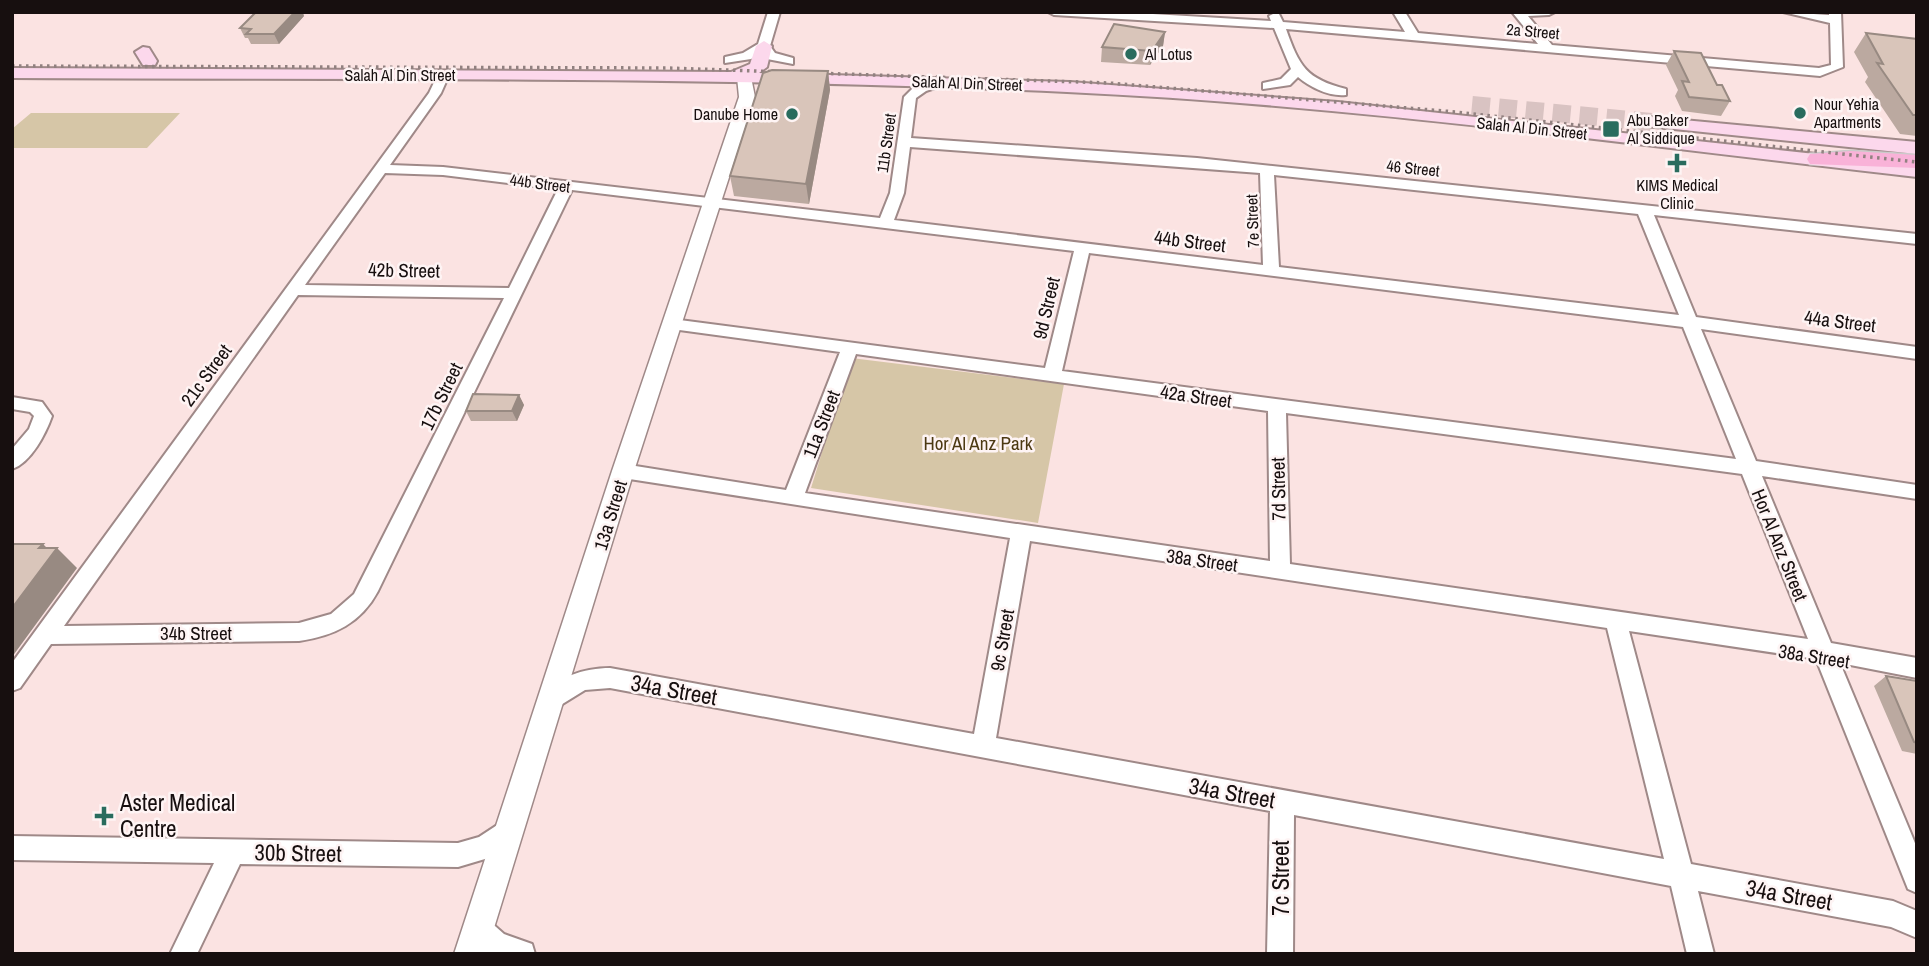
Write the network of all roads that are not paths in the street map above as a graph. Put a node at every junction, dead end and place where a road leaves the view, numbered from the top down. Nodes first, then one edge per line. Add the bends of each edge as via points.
1 (774, 12) edge
2 (1054, 12) edge
3 (1273, 12) edge
4 (1549, 12) edge
5 (1789, 12) edge
6 (1819, 12) edge
7 (1519, 13) edge
8 (1138, 14) edge
9 (1401, 15) edge
10 (1835, 15) edge
11 (1278, 25) junction
12 (1407, 36) junction
13 (1542, 48) junction
14 (656, 60) junction
15 (12, 61) edge
16 (796, 61) dead end
17 (831, 62) dead end
18 (748, 66) junction
19 (928, 66) junction
20 (1297, 71) junction
21 (12, 73) edge
22 (443, 75) junction
23 (473, 75) junction
24 (673, 76) junction
25 (883, 80) junction
26 (939, 82) junction
27 (655, 84) dead end
28 (1268, 86) junction
29 (1340, 92) junction
30 (435, 93) junction
31 (910, 97) junction
32 (1472, 105) tunnel mouth
33 (1651, 122) tunnel mouth
34 (904, 142) junction
35 (1917, 148) edge
36 (1818, 159) junction
37 (1917, 162) edge
38 (382, 166) junction
39 (1268, 170) junction
40 (1917, 171) edge
41 (567, 186) junction
42 (712, 204) junction
43 (1644, 211) junction
44 (891, 225) junction
45 (1917, 239) edge
46 (1082, 249) junction
47 (1271, 272) junction
48 (294, 290) junction
49 (515, 293) junction
50 (1690, 325) junction
51 (671, 327) junction
52 (850, 349) junction
53 (1917, 353) edge
54 (1052, 376) junction
55 (12, 403) edge
56 (1277, 406) junction
57 (12, 462) edge
58 (1749, 471) junction
59 (622, 474) junction
60 (1917, 492) edge
61 (793, 498) junction
62 (1021, 533) junction
63 (1280, 571) junction
64 (344, 618) joint
65 (1616, 622) junction
66 (46, 635) junction
67 (1825, 655) junction
68 (12, 681) edge
69 (551, 701) junction
70 (983, 747) junction
71 (1282, 802) junction
72 (510, 828) junction
73 (12, 848) edge
74 (233, 851) junction
75 (458, 855) junction
76 (1681, 875) junction
77 (1917, 880) edge
78 (494, 881) junction
79 (1917, 925) edge
80 (478, 928) junction
81 (183, 954) edge
82 (470, 954) edge
83 (522, 954) edge
84 (1280, 954) edge
85 (1702, 954) edge

1 - 18 street
2 - 8 street, 2a Street
3 - 11 street
4 - 7 street
5 - 10 street
6 - 10 street
7 - 13 street
8 - 11 street, 2a Street
9 - 12 street
10 - 13 street, 2a Street via 1837,64 1833,70 1820,72
11 - 12 street, 2a Street
11 - 20 street
12 - 13 street, 2a Street
14 - 15 main road, Salah Al Din Street via 146,56
14 - 18 main road, Salah Al Din Street
14 - 22 main road via 621,65 463,65
16 - 18 main road, Salah Al Din Street
17 - 19 main road, Salah Al Din Street
18 - 19 main road
18 - 24 main road, Salah Al Din Street
18 - 25 main road, Salah Al Din Street
18 - 42 street, 13a Street via 747,97
19 - 28 main road, Salah Al Din Street
20 - 28 street via 1285,82
20 - 29 street via 1318,86
21 - 22 main road, Salah Al Din Street
22 - 23 main road, Salah Al Din Street
22 - 30 street, 21c Street
23 - 24 main road, Salah Al Din Street
23 - 30 street, 21c Street
24 - 27 main road
25 - 26 main road, Salah Al Din Street
25 - 31 street, 11b Street via 902,87
26 - 31 street, 11b Street
26 - 36 main road, Salah Al Din Street via 1270,101
28 - 29 main road, Salah Al Din Street
29 - 32 main road, Salah Al Din Street
30 - 38 street, 21c Street
31 - 34 street, 11b Street
33 - 35 main road
34 - 39 street, 46 Street
34 - 44 street, 11b Street via 897,193 901,203
36 - 37 main road
36 - 40 main road, Salah Al Din Street
38 - 41 street, 44b Street
38 - 48 street, 21c Street
39 - 43 street, 46 Street
39 - 47 street, 7e Street
41 - 42 street, 44b Street
41 - 49 street, 17b Street
42 - 44 street, 44b Street
42 - 51 street, 13a Street
43 - 45 street, 46 Street
43 - 50 street, Hor Al Anz Street
44 - 46 street, 44b Street
46 - 47 street, 44b Street
46 - 54 street, 9d Street
47 - 50 street, 44b Street
48 - 49 street, 42b Street
48 - 66 street, 21c Street
49 - 64 street, 17b Street via 368,591
50 - 53 street, 44a Street
50 - 58 street, Hor Al Anz Street
51 - 52 street, 42a Street
51 - 59 street, 13a Street
52 - 54 street, 42a Street
52 - 61 street, 11a Street
54 - 56 street, 42a Street
55 - 57 street via 41,410 42,424
56 - 58 street, 42a Street
56 - 63 street, 7d Street
58 - 60 street, 42a Street
58 - 67 street, Hor Al Anz Street
59 - 61 street, 38a Street
59 - 69 street, 13a Street
61 - 62 street, 38a Street
62 - 63 street, 38a Street
62 - 70 street, 9c Street
63 - 65 street, 38a Street
64 - 66 street, 34b Street via 314,631 299,632
65 - 67 street, 38a Street
65 - 76 street
66 - 68 street, 21c Street
67 - 77 street, Hor Al Anz Street
69 - 70 street, 34a Street via 579,681 610,678
69 - 72 street, 13a Street
70 - 71 street, 34a Street
71 - 76 street, 34a Street
71 - 84 street, 7c Street
72 - 75 street, 30b Street via 486,847
72 - 78 street, 13a Street
73 - 74 street, 30b Street
74 - 75 street, 30b Street
74 - 81 street
75 - 78 street, 30b Street via 480,863
76 - 79 street, 34a Street via 1893,914
76 - 85 street
78 - 80 street, 13a Street
80 - 82 street, 13a Street
80 - 83 street via 496,945

